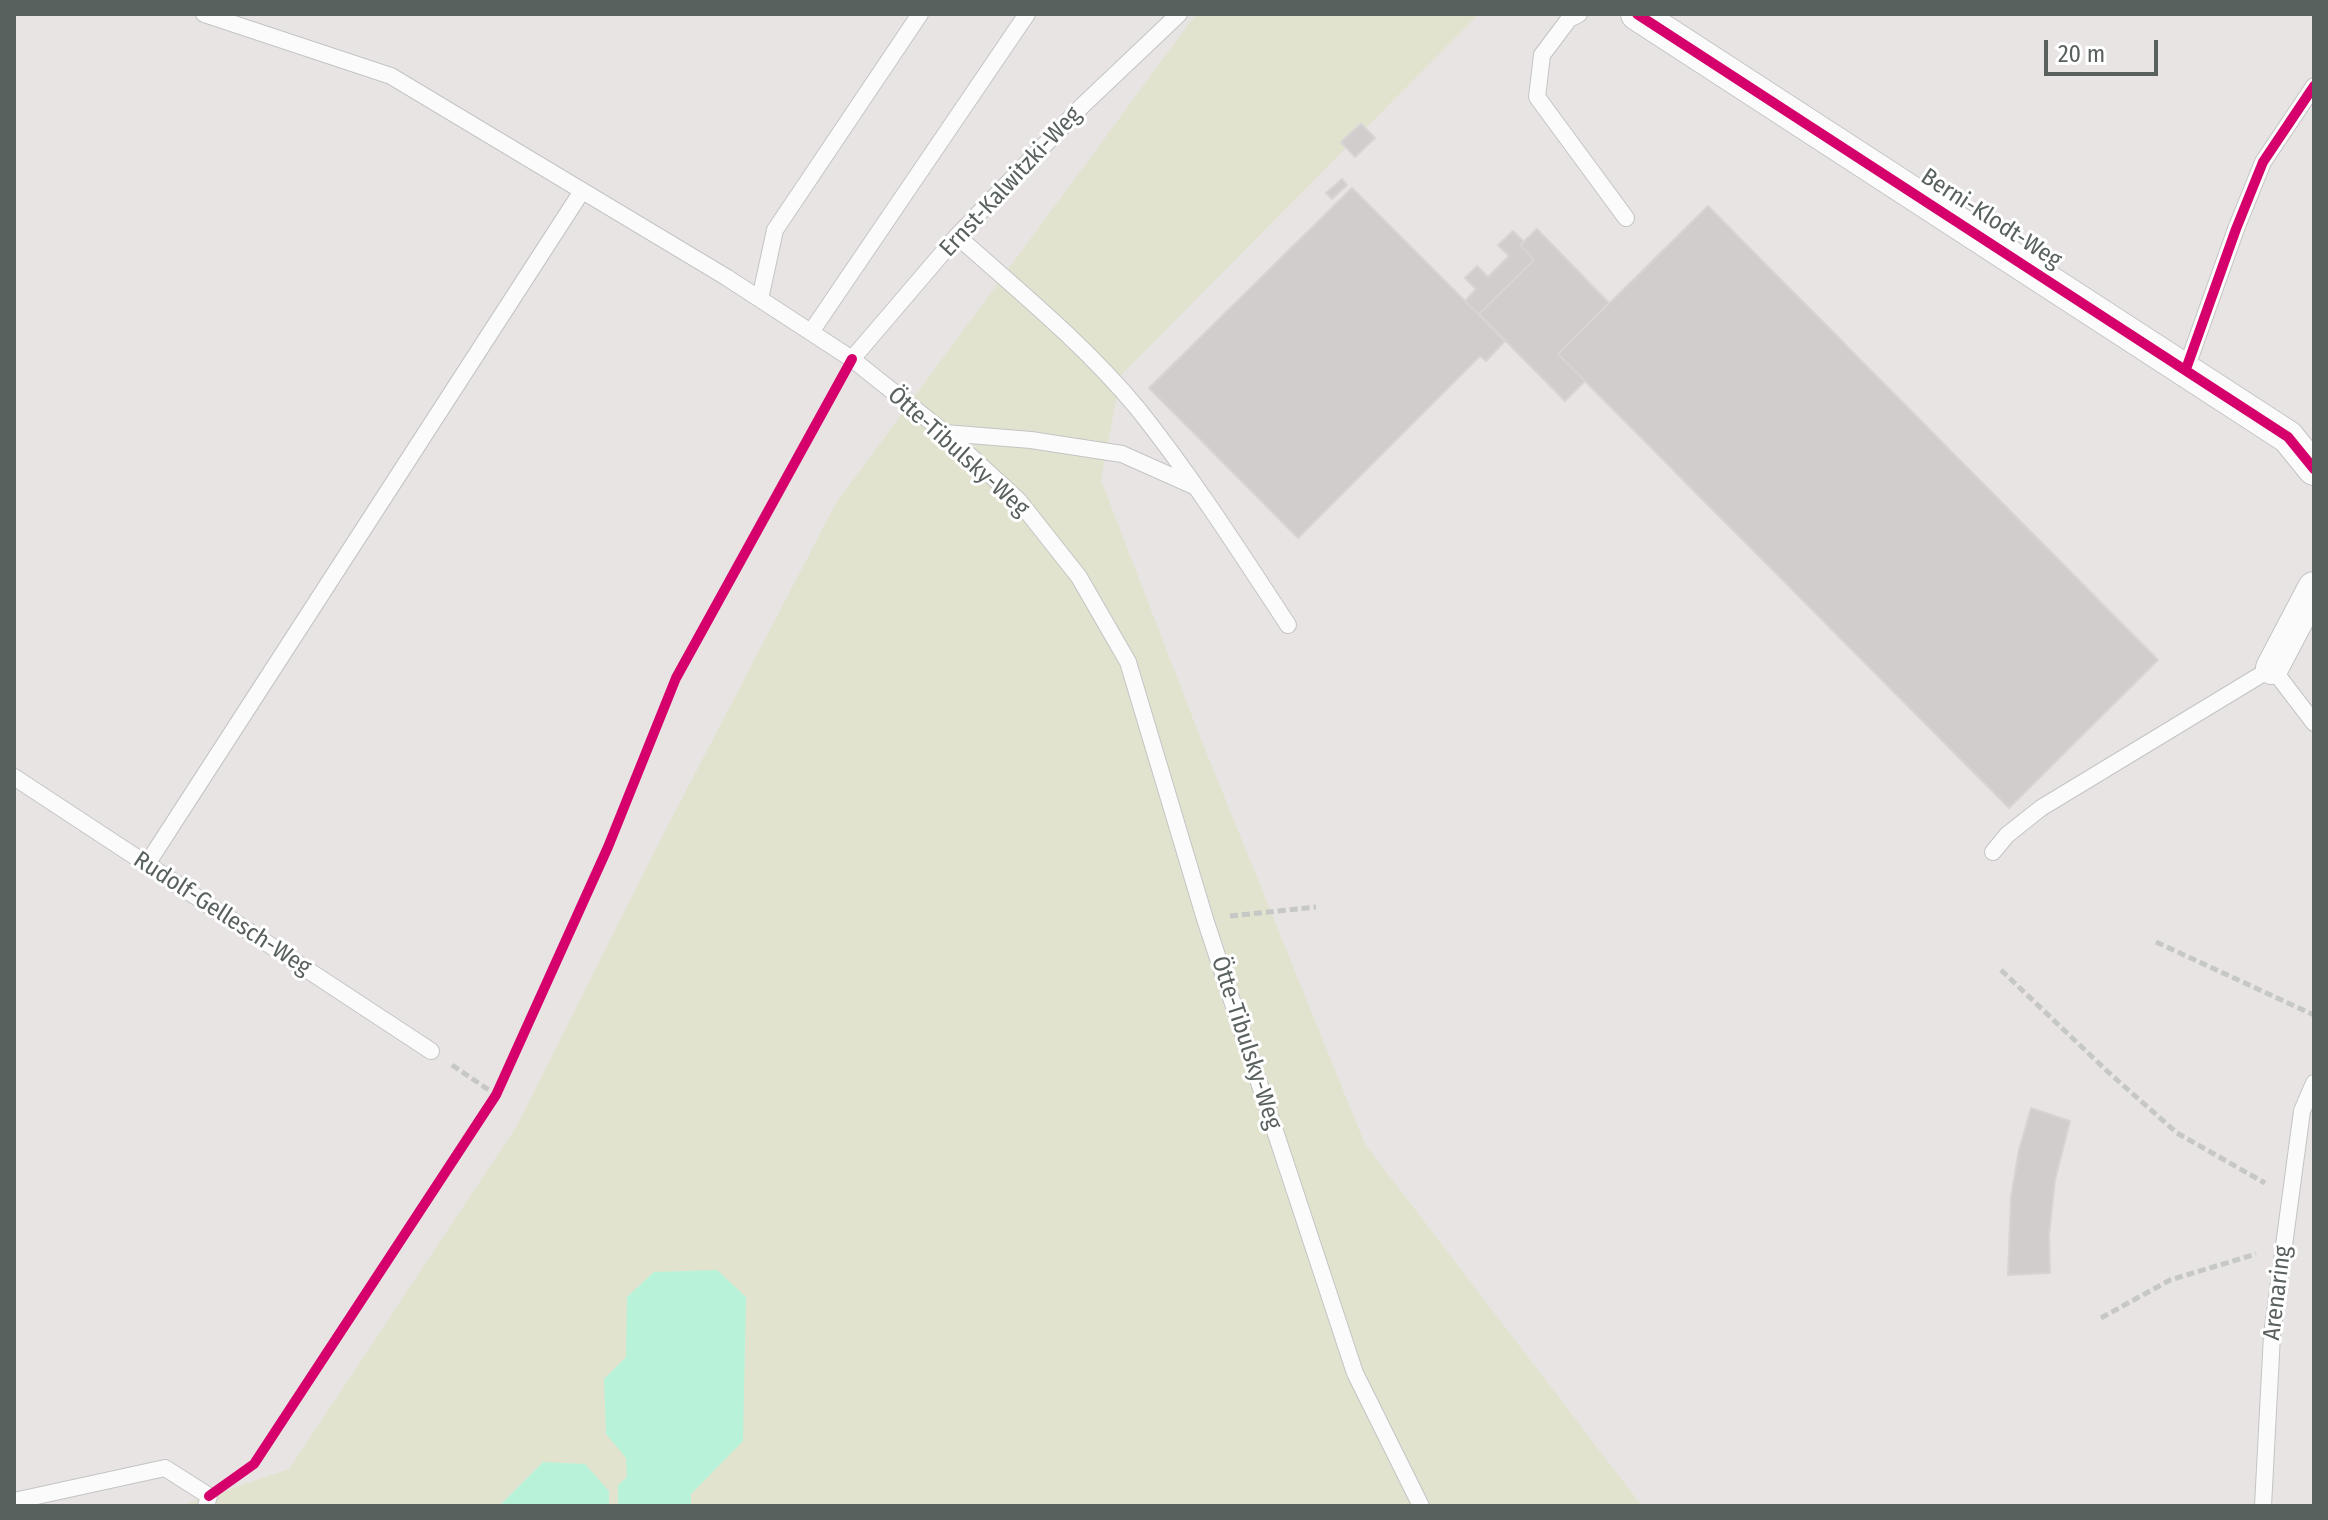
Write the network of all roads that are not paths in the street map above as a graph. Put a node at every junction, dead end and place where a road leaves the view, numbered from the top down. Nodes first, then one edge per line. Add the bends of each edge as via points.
1 (204, 14) edge
2 (920, 14) edge
3 (1027, 14) edge
4 (1179, 14) edge
5 (1579, 14) edge
6 (1637, 14) edge
7 (2314, 86) edge
8 (582, 191) junction
9 (1626, 218) dead end
10 (957, 236) junction
11 (760, 299) junction
12 (811, 332) junction
13 (852, 359) junction
14 (2186, 369) junction
15 (945, 433) junction
16 (2314, 469) edge
17 (1198, 488) junction
18 (2314, 588) edge
19 (1288, 625) dead end
20 (2272, 668) junction
21 (2314, 723) edge
22 (14, 777) edge
23 (1993, 852) dead end
24 (147, 864) junction
25 (431, 1051) road end
26 (2314, 1083) edge
27 (14, 1501) edge
28 (207, 1501) edge
29 (1421, 1506) edge
30 (2263, 1506) edge

1 - 8 lane, Ötte-Tibulsky-Weg via 391,76
2 - 11 lane via 775,230
3 - 12 lane
4 - 10 lane, Ernst-Kalwitzki-Weg
5 - 9 lane via 1569,19 1542,55 1537,97
6 - 14 street, Berni-Klodt-Weg
7 - 14 lane via 2263,162
8 - 11 lane, Ötte-Tibulsky-Weg
8 - 24 lane
10 - 13 lane, Ernst-Kalwitzki-Weg
10 - 17 lane via 1055,323 1136,407
11 - 12 lane, Ötte-Tibulsky-Weg
12 - 13 lane, Ötte-Tibulsky-Weg
13 - 15 lane, Ötte-Tibulsky-Weg
14 - 16 street, Berni-Klodt-Weg via 2288,437
15 - 17 lane via 1122,454
15 - 29 lane, Ötte-Tibulsky-Weg via 1019,501 1079,577 1128,662 1205,919 1355,1373
17 - 19 lane
18 - 20 street
20 - 21 lane
20 - 23 lane via 2041,808
22 - 24 lane, Rudolf-Gellesch-Weg
24 - 25 lane, Rudolf-Gellesch-Weg
26 - 30 lane, Arenaring, bridge via 2302,1111 2272,1335
27 - 28 lane via 165,1468

